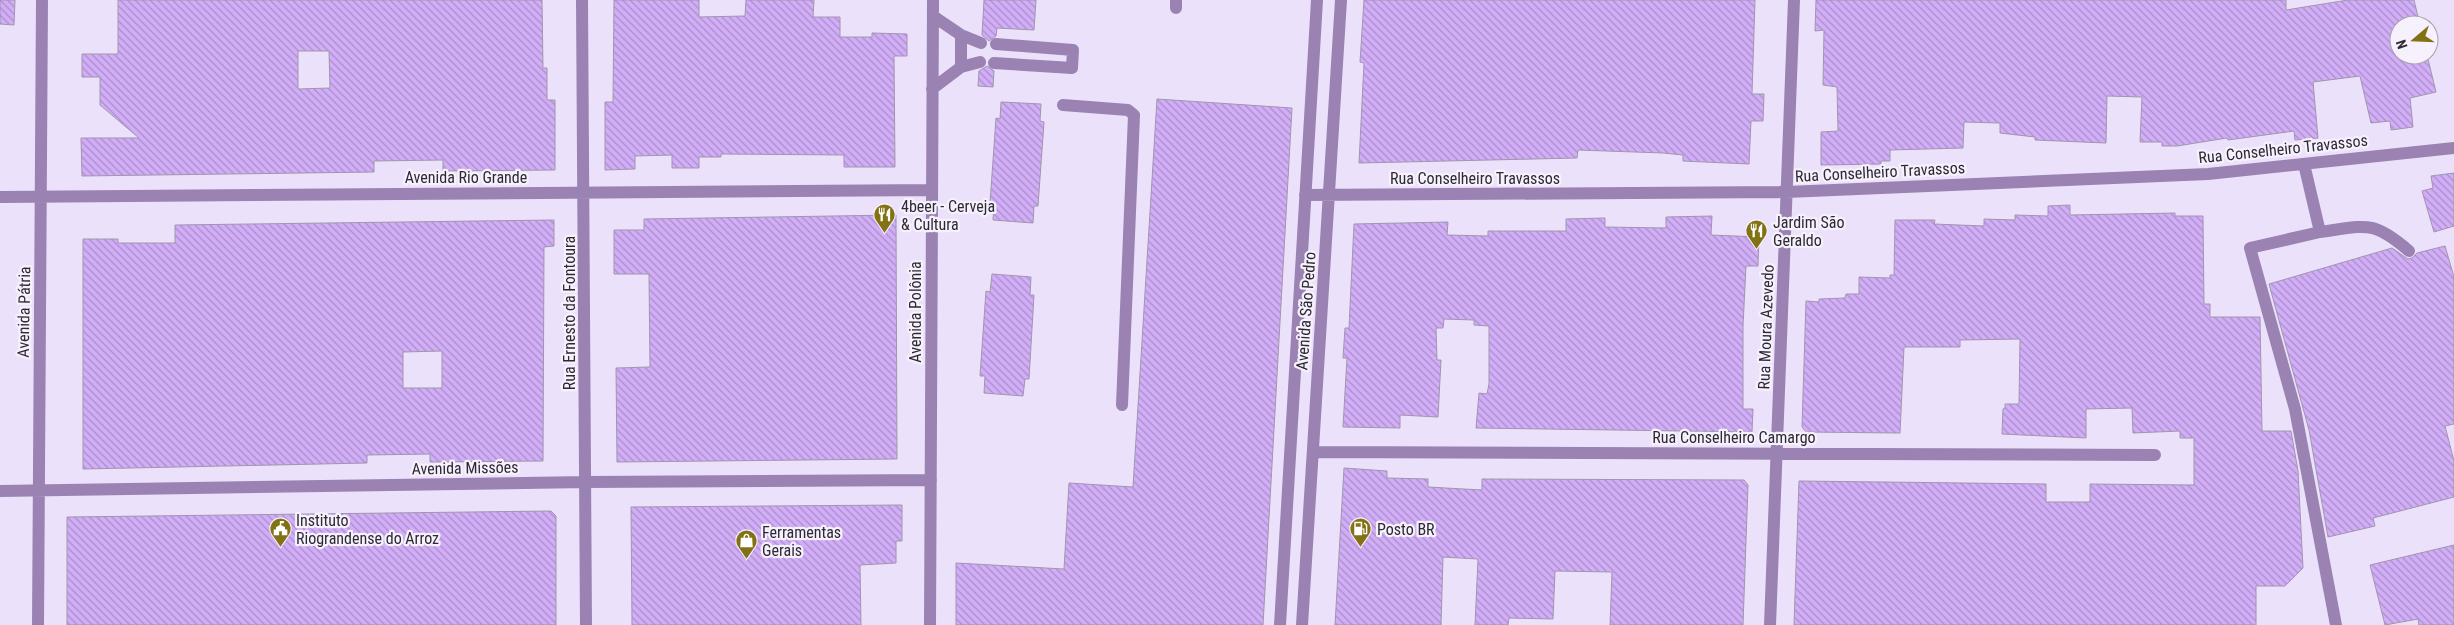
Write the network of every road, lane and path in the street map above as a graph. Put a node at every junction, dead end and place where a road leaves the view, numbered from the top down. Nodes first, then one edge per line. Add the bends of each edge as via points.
1 (42, 0) edge
2 (582, 0) edge
3 (933, 0) edge
4 (1317, 0) edge
5 (1341, 0) edge
6 (1794, 0) edge
7 (933, 16) junction
8 (961, 36) junction
9 (981, 43) dead end
10 (996, 44) dead end
11 (980, 62) dead end
12 (994, 63) dead end
13 (961, 67) junction
14 (932, 89) junction
15 (1063, 104) dead end
16 (2454, 148) edge
17 (2304, 164) junction
18 (932, 190) junction
19 (1787, 192) junction
20 (585, 193) junction
21 (1305, 195) junction
22 (1329, 195) junction
23 (42, 196) junction
24 (0, 198) edge
25 (2320, 232) junction
26 (2409, 251) dead end
27 (1122, 405) dead end
28 (1313, 452) junction
29 (1777, 454) junction
30 (2155, 455) dead end
31 (931, 480) junction
32 (587, 482) junction
33 (38, 491) junction
34 (0, 492) edge
35 (38, 625) edge
36 (586, 625) edge
37 (930, 625) edge
38 (1280, 625) edge
39 (1302, 625) edge
40 (1770, 625) edge
41 (2336, 625) edge

1 - 23 street, Avenida Pátria
2 - 20 street, Rua Ernesto da Fontoura
3 - 7 street, Avenida Polônia
4 - 21 street, Avenida São Pedro
5 - 22 street, Avenida São Pedro
6 - 19 street, Rua Moura Azevedo
7 - 8 street
7 - 14 street, Avenida Polônia
8 - 9 street
8 - 13 street
10 - 12 street via 1073,50 1072,68
11 - 13 street
13 - 14 street
14 - 18 street, Avenida Polônia
15 - 27 street via 1128,110 1134,115
16 - 17 street, Rua Conselheiro Travassos
17 - 19 street, Rua Conselheiro Travassos via 2208,174
17 - 25 street
18 - 20 street, Avenida Rio Grande
18 - 31 street, Avenida Polônia
19 - 22 street, Rua Conselheiro Travassos
19 - 29 street, Rua Moura Azevedo
20 - 23 street, Avenida Rio Grande
20 - 32 street, Rua Ernesto da Fontoura
21 - 22 street, Rua Conselheiro Travassos
21 - 38 street, Avenida São Pedro
22 - 28 street, Avenida São Pedro
23 - 24 street, Avenida Rio Grande
23 - 33 street, Avenida Pátria
25 - 26 street via 2373,227 2387,232
25 - 41 street via 2250,248 2295,409
28 - 29 street, Rua Conselheiro Camargo
28 - 39 street, Avenida São Pedro
29 - 30 street, Rua Conselheiro Camargo
29 - 40 street, Rua Moura Azevedo
31 - 32 street, Avenida Missões
31 - 37 street, Avenida Polônia
32 - 33 street, Avenida Missões
32 - 36 street, Rua Ernesto da Fontoura
33 - 34 street, Avenida Missões
33 - 35 street, Avenida Pátria

